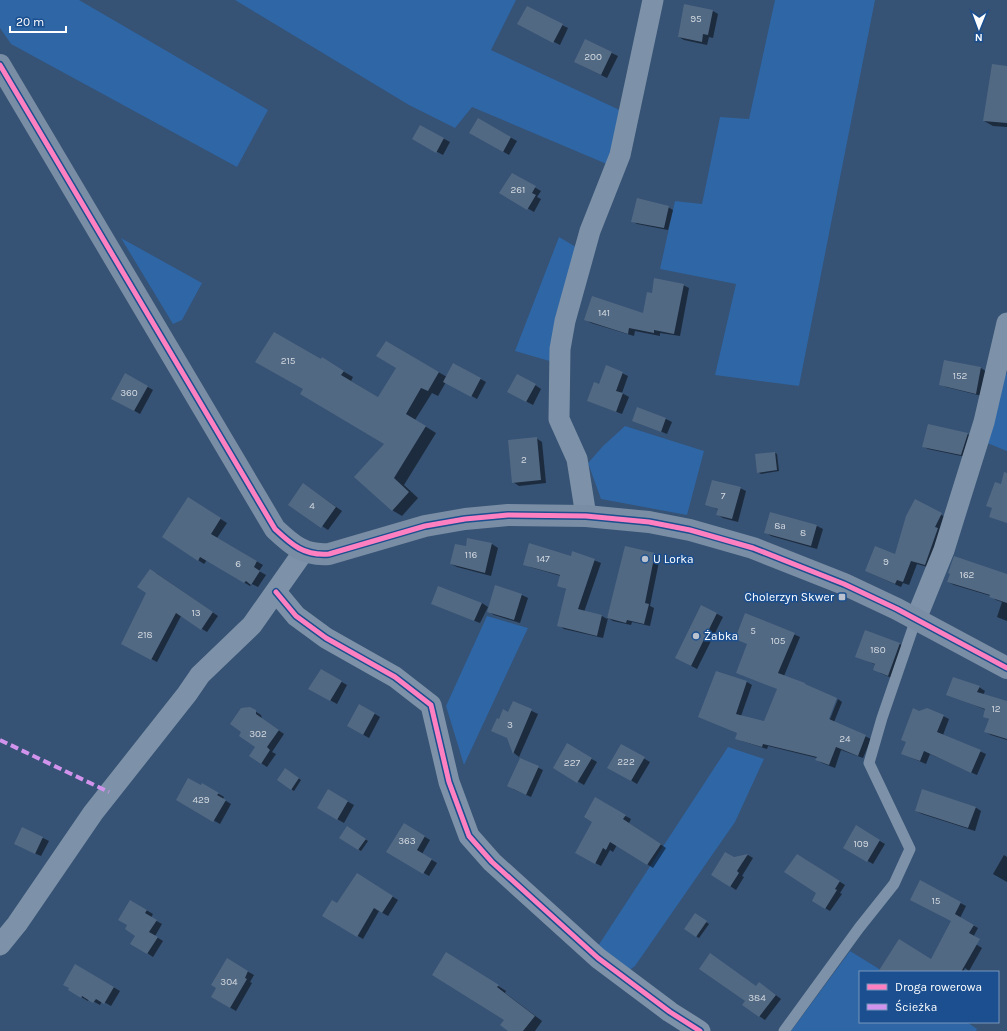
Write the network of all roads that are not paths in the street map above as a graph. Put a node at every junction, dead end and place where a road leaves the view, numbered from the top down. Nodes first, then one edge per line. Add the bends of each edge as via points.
1 (653, 0) edge
2 (0, 65) edge
3 (1007, 323) edge
4 (586, 516) junction
5 (304, 552) junction
6 (276, 592) junction
7 (916, 619) junction
8 (1007, 668) edge
9 (0, 945) edge
10 (700, 1031) edge
11 (784, 1031) edge

1 - 4 street via 620,155 590,231 560,348 559,419 577,459
2 - 5 street via 275,529
3 - 7 street via 984,422 944,550
4 - 5 street via 508,515 465,519 425,526 339,552 319,555
4 - 7 street via 661,524 753,548 844,584
5 - 6 street
6 - 9 street via 252,624 200,675 93,813
6 - 10 street via 296,616 320,634 395,677 431,705 449,782 469,836 492,862 598,958 670,1012
7 - 8 street
7 - 11 lane via 869,763 910,849 894,884

